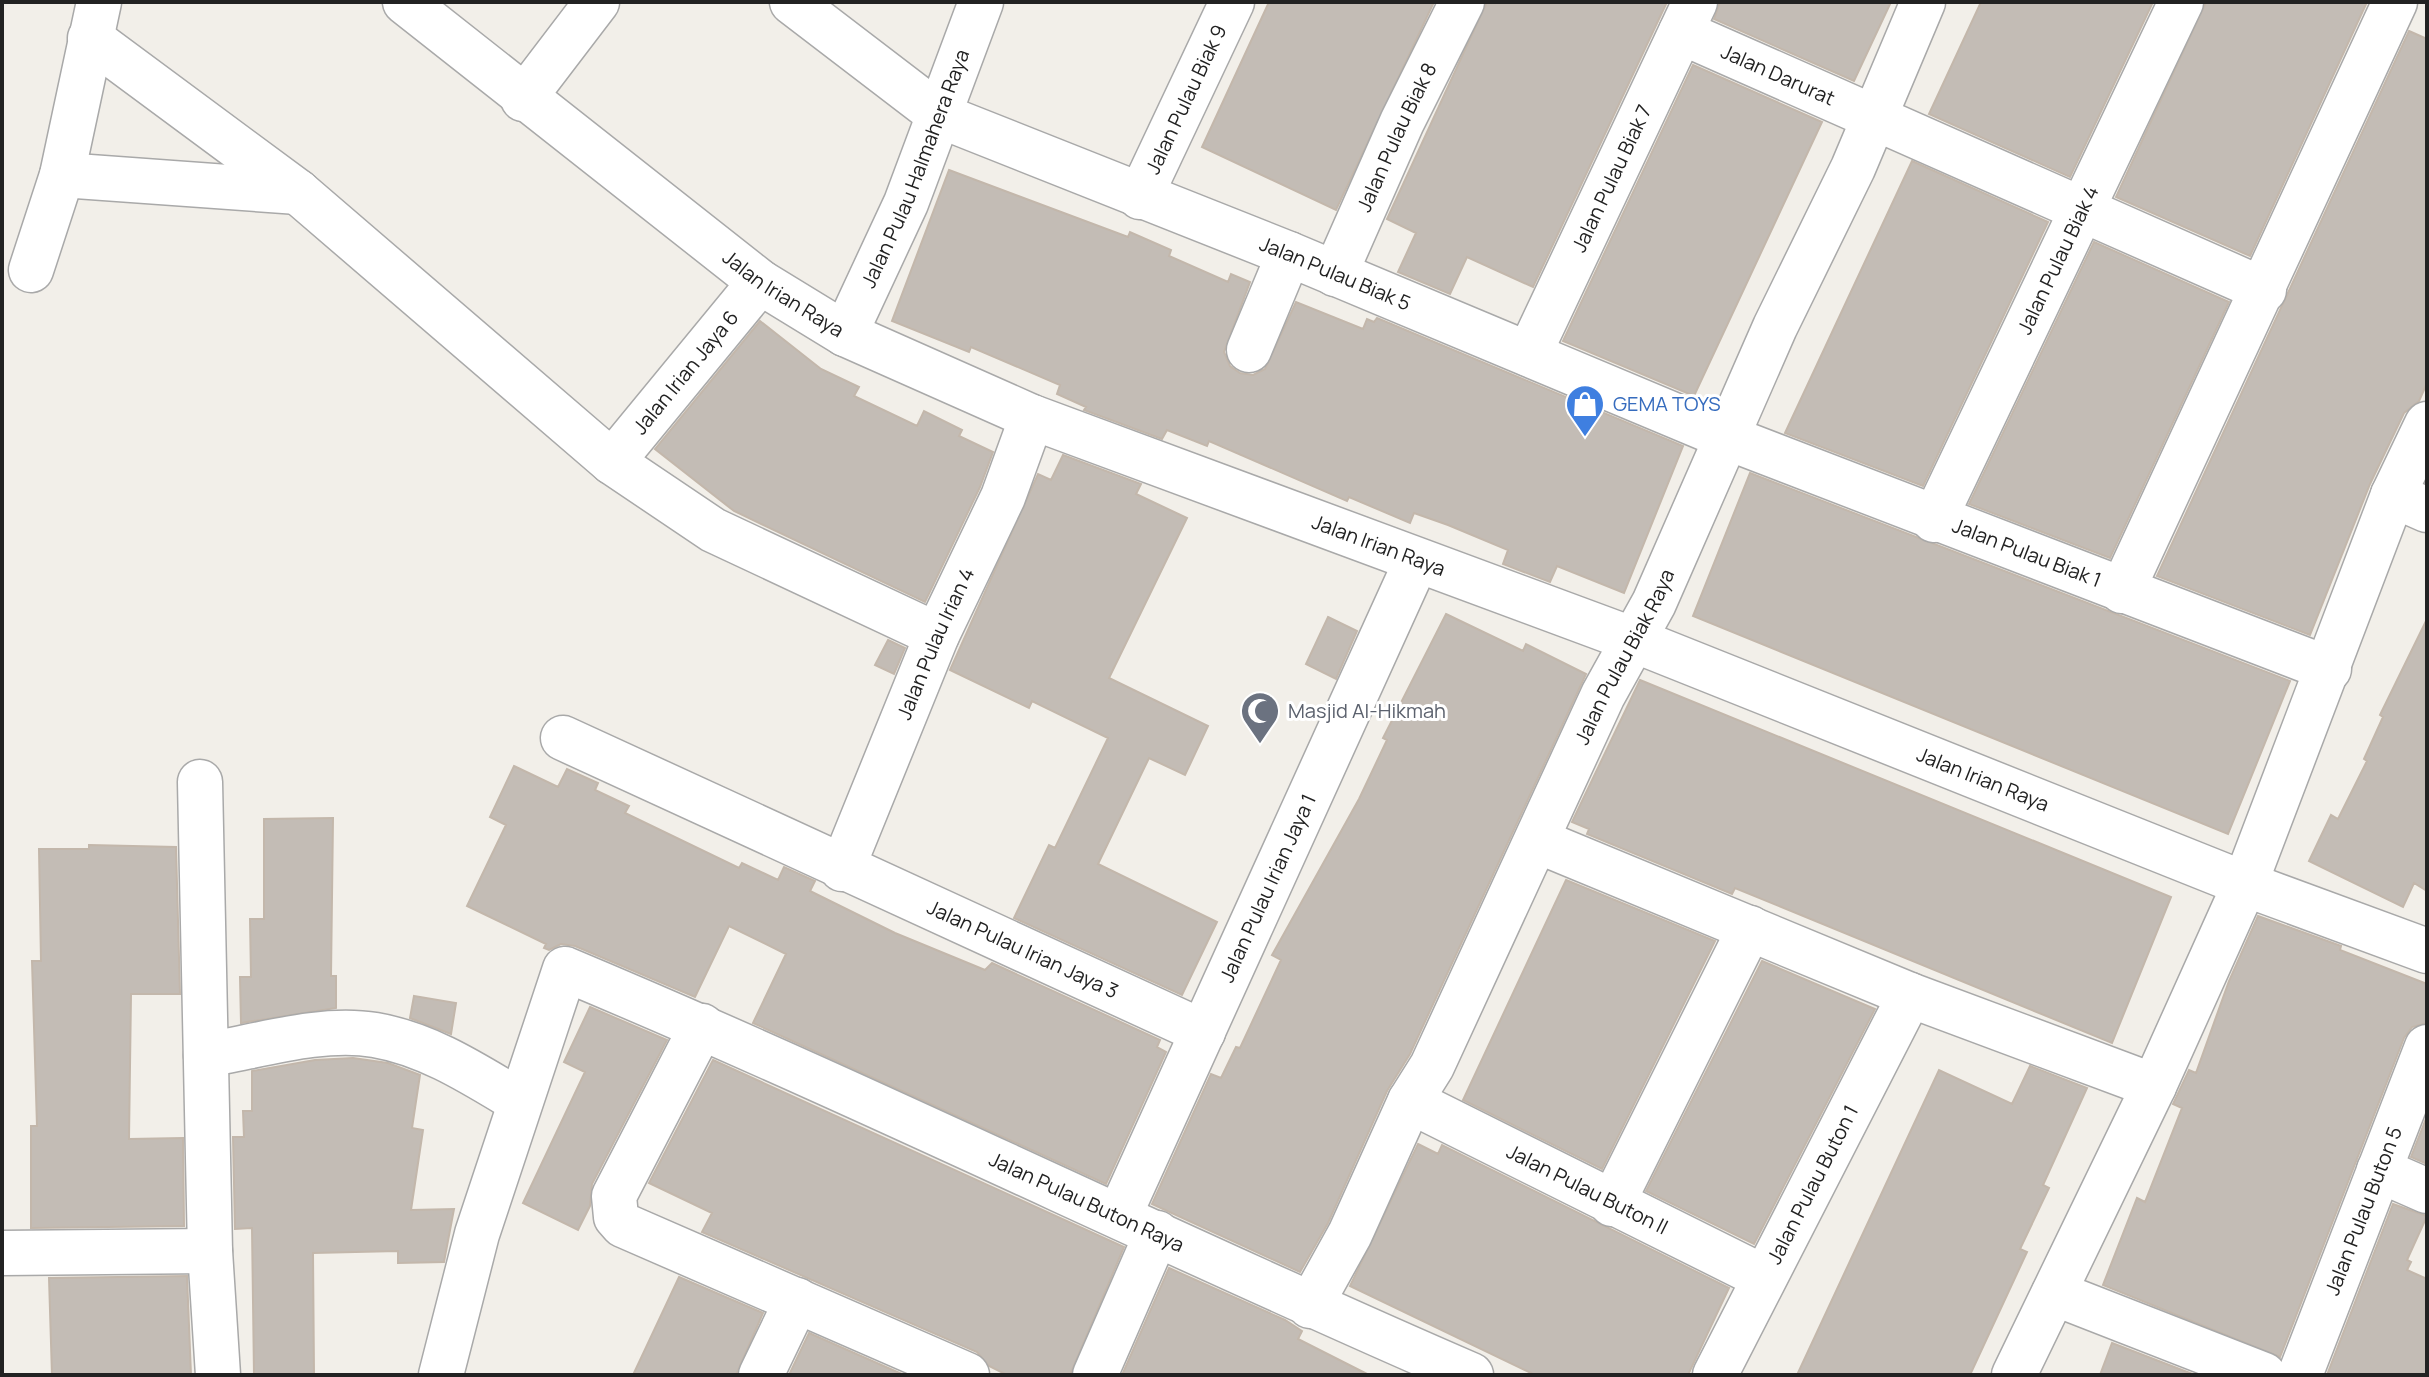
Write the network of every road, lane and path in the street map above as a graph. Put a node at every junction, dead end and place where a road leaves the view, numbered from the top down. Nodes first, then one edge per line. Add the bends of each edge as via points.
1 (405, 2) edge
2 (597, 2) edge
3 (792, 2) edge
4 (981, 2) edge
5 (1232, 2) edge
6 (1462, 2) edge
7 (1923, 2) edge
8 (2181, 2) edge
9 (2395, 2) edge
10 (2419, 2) edge
11 (2427, 6) edge
12 (1688, 10) edge
13 (94, 20) edge
14 (523, 99) junction
15 (941, 116) junction
16 (1873, 119) junction
17 (62, 175) junction
18 (298, 192) junction
19 (1140, 197) junction
20 (2083, 207) junction
21 (1289, 254) junction
22 (31, 270) dead end
23 (1335, 274) junction
24 (760, 282) junction
25 (2264, 290) junction
26 (845, 334) junction
27 (1249, 350) dead end
28 (1529, 354) junction
29 (1032, 417) junction
30 (2427, 424) edge
31 (1726, 437) junction
32 (612, 462) junction
33 (2410, 502) edge
34 (1934, 520) junction
35 (1416, 562) junction
36 (2122, 591) junction
37 (937, 635) junction
38 (1634, 640) junction
39 (2329, 669) junction
40 (563, 738) dead end
41 (200, 782) dead end
42 (1538, 841) junction
43 (842, 869) junction
44 (2245, 884) junction
45 (1750, 928) junction
46 (2427, 951) edge
47 (1910, 995) junction
48 (702, 1026) junction
49 (1203, 1032) junction
50 (2427, 1047) edge
51 (206, 1055) junction
52 (2154, 1086) junction
53 (519, 1101) junction
54 (1410, 1101) junction
55 (2379, 1170) junction
56 (2427, 1191) edge
57 (1612, 1204) junction
58 (1138, 1225) junction
59 (210, 1251) junction
60 (2, 1253) edge
61 (1763, 1277) junction
62 (2054, 1293) junction
63 (797, 1300) junction
64 (1310, 1306) junction
65 (922, 1366) edge
66 (218, 1375) edge
67 (441, 1375) edge
68 (761, 1375) edge
69 (967, 1375) edge
70 (1095, 1375) edge
71 (1471, 1375) edge
72 (1715, 1375) edge
73 (2014, 1375) edge
74 (2264, 1375) edge
75 (2300, 1375) edge

1 - 14 street, Jalan Irian Raya
2 - 14 street
3 - 15 street, Jalan Pulau Biak 5
4 - 15 street, Jalan Pulau Halmahera Raya
5 - 19 street, Jalan Pulau Biak 9
6 - 23 street, Jalan Pulau Biak 8
7 - 16 street, Jalan Pulau Biak Raya
8 - 20 street, Jalan Pulau Biak 4
9 - 25 street
10 - 11 street
12 - 16 street, Jalan Darurat
12 - 28 street, Jalan Pulau Biak 7
13 - 17 street
13 - 18 street
14 - 24 street, Jalan Irian Raya
15 - 19 street, Jalan Pulau Biak 5
15 - 26 street, Jalan Pulau Halmahera Raya
16 - 20 street, Jalan Darurat
16 - 31 street, Jalan Pulau Biak Raya
17 - 18 street
17 - 22 street
18 - 32 street
19 - 21 street, Jalan Pulau Biak 5
20 - 25 street, Jalan Darurat
20 - 34 street, Jalan Pulau Biak 4
21 - 23 street, Jalan Pulau Biak 5
21 - 27 street
23 - 28 street, Jalan Pulau Biak 5
24 - 26 street, Jalan Irian Raya
24 - 32 street, Jalan Irian Jaya 6
25 - 36 street
26 - 29 street, Jalan Irian Raya
28 - 31 street, Jalan Pulau Biak 5
29 - 35 street, Jalan Irian Raya
29 - 37 street, Jalan Pulau Irian 4 via 1003,497
30 - 33 street
31 - 34 street, Jalan Pulau Biak 1
31 - 38 street, Jalan Pulau Biak Raya
32 - 37 street via 713,530
33 - 39 street
34 - 36 street, Jalan Pulau Biak 1
35 - 38 street, Jalan Irian Raya
35 - 49 street, Jalan Pulau Irian Jaya 1
36 - 39 street, Jalan Pulau Biak 1
37 - 43 street, Jalan Pulau Irian 4
38 - 42 street, Jalan Pulau Biak Raya via 1603,695
38 - 44 street, Jalan Irian Raya
39 - 44 street
40 - 43 street, Jalan Pulau Irian Jaya 3
41 - 51 street
42 - 45 street
42 - 54 street, Jalan Pulau Biak Raya via 1432,1066
43 - 49 street, Jalan Pulau Irian Jaya 3
44 - 46 street, Jalan Irian Raya
44 - 52 street
45 - 47 street
45 - 57 street
47 - 52 street
47 - 61 street, Jalan Pulau Buton 1
48 - 53 street, Jalan Pulau Buton Raya via 565,969
48 - 58 street, Jalan Pulau Buton Raya
48 - 63 street via 614,1196 616,1217 623,1225
49 - 58 street, Jalan Pulau Irian Jaya 1
50 - 55 street, Jalan Pulau Buton 5
51 - 53 street via 331,1034 375,1035 438,1055
51 - 59 street
52 - 62 street
53 - 67 street
54 - 57 street, Jalan Pulau Buton ll
54 - 64 street, Jalan Pulau Biak Raya via 1350,1234
55 - 56 street
55 - 75 street, Jalan Pulau Buton 5
57 - 61 street, Jalan Pulau Buton ll
58 - 64 street, Jalan Pulau Buton Raya
58 - 70 street, Jalan Pulau Irian Jaya 1
59 - 60 street
59 - 66 street
61 - 72 street, Jalan Pulau Buton 1
62 - 73 street
62 - 74 street
63 - 65 street
63 - 68 street
64 - 71 street, Jalan Pulau Buton Raya
65 - 69 street

